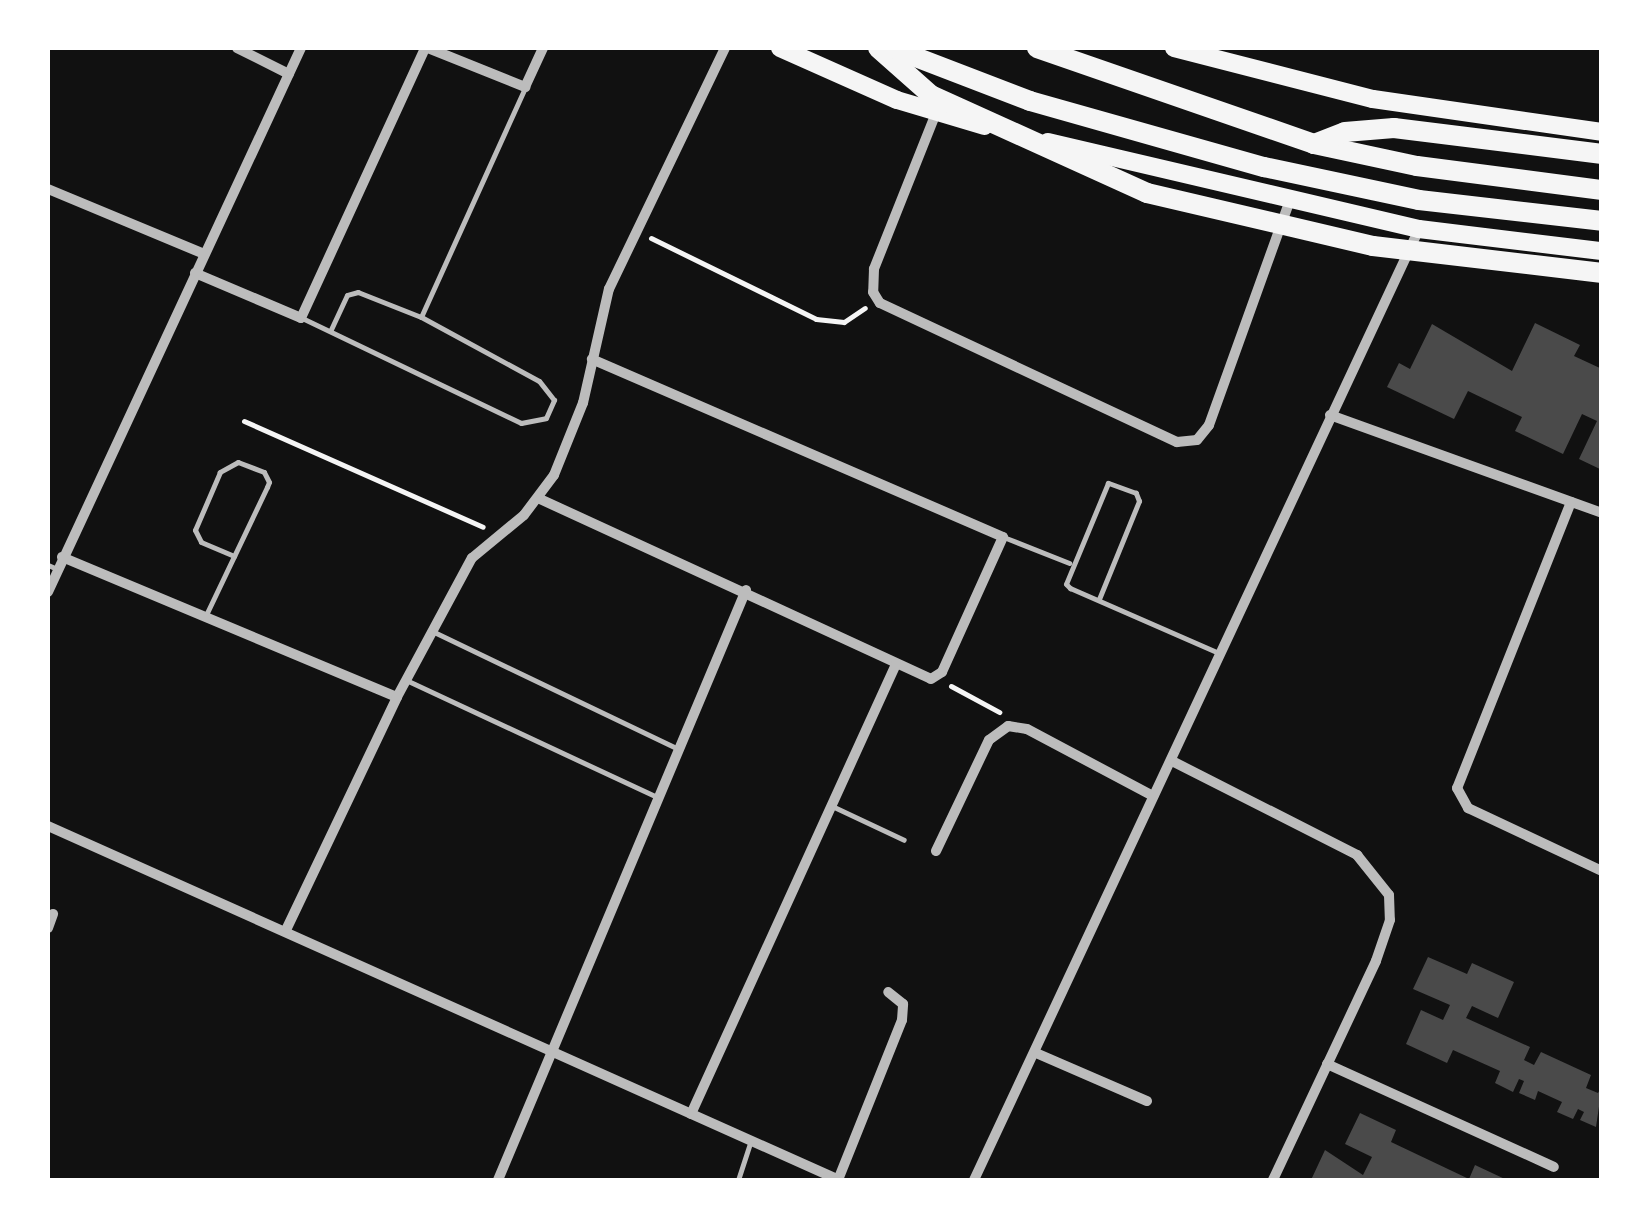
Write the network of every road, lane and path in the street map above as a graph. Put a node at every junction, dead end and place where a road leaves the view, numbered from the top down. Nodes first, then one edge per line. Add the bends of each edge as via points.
1 (237, 48) edge
2 (301, 48) edge
3 (426, 48) edge
4 (543, 48) edge
5 (724, 48) edge
6 (780, 48) edge
7 (878, 48) edge
8 (892, 48) edge
9 (1038, 48) edge
10 (1174, 48) edge
11 (289, 74) junction
12 (525, 88) junction
13 (936, 113) junction
14 (1602, 132) edge
15 (1314, 144) junction
16 (1602, 154) edge
17 (48, 188) edge
18 (1602, 190) edge
19 (1289, 203) junction
20 (1602, 221) edge
21 (1419, 229) junction
22 (634, 230) junction
23 (1602, 250) edge
24 (204, 254) junction
25 (1602, 272) edge
26 (195, 273) junction
27 (873, 292) junction
28 (301, 318) junction
29 (421, 318) junction
30 (331, 330) junction
31 (592, 359) junction
32 (1330, 415) junction
33 (244, 421) dead end
34 (540, 498) junction
35 (1571, 502) junction
36 (1602, 513) edge
37 (499, 534) junction
38 (1003, 537) junction
39 (234, 556) junction
40 (62, 557) junction
41 (1069, 564) junction
42 (52, 567) edge
43 (746, 590) junction
44 (48, 592) edge
45 (1098, 599) junction
46 (204, 616) junction
47 (434, 632) junction
48 (1220, 654) junction
49 (896, 664) junction
50 (935, 678) junction
51 (406, 680) junction
52 (397, 696) junction
53 (1008, 726) junction
54 (679, 750) junction
55 (1172, 761) junction
56 (1152, 796) junction
57 (658, 797) junction
58 (832, 806) junction
59 (48, 826) edge
60 (904, 840) dead end
61 (936, 850) dead end
62 (1602, 871) edge
63 (54, 914) dead end
64 (48, 928) edge
65 (286, 930) junction
66 (888, 992) dead end
67 (1036, 1053) junction
68 (553, 1055) junction
69 (1327, 1064) junction
70 (1147, 1102) dead end
71 (691, 1114) junction
72 (750, 1140) junction
73 (1554, 1167) dead end
74 (498, 1180) edge
75 (738, 1180) edge
76 (838, 1180) edge
77 (974, 1180) edge
78 (1272, 1180) edge

1 - 11 street
2 - 11 street
3 - 12 street
3 - 28 street
4 - 12 street
5 - 22 street
6 - 13 main road
7 - 25 highway via 931,95 1147,193 1373,246
8 - 20 highway via 1030,101 1264,167 1419,200
9 - 15 highway
10 - 14 main road via 1374,98
11 - 24 street
12 - 29 lane
13 - 19 main road
13 - 27 street via 874,268
15 - 16 highway via 1344,132 1394,128
15 - 18 highway via 1456,172
17 - 24 street
19 - 21 main road
19 - 27 street via 1209,425 1188,444 890,310
21 - 23 main road
21 - 32 street
22 - 27 path via 830,323 857,316
22 - 31 street via 597,322
24 - 26 street
26 - 28 street
26 - 40 street
28 - 30 lane
29 - 30 lane via 353,292
29 - 30 lane via 546,385 554,400 546,418 522,423
31 - 34 street via 583,403
31 - 38 street
32 - 35 street
32 - 48 street
33 - 37 path
34 - 37 street
34 - 43 street
35 - 36 street
35 - 62 street via 1457,788 1468,808
37 - 47 street via 472,558
38 - 41 lane
38 - 50 street
39 - 39 lane via 269,482 264,472 238,462 220,472 195,530 201,542
39 - 46 lane
40 - 42 street
40 - 46 street
41 - 45 lane via 1066,584
41 - 45 lane via 1103,485 1136,493
42 - 44 street
43 - 49 street
43 - 54 street
45 - 48 lane
46 - 52 street
47 - 51 street
47 - 54 lane
48 - 55 street
49 - 50 street
49 - 58 street
50 - 53 path via 992,707
51 - 52 street
51 - 57 lane
52 - 65 street
53 - 56 street via 1027,729
53 - 61 street via 990,740
54 - 57 street
55 - 56 street
55 - 69 street via 1356,855 1389,894 1390,920 1376,960
56 - 67 street
57 - 68 street
58 - 60 lane
58 - 71 street
59 - 65 street
63 - 64 street
65 - 68 street
66 - 76 street via 903,1004 902,1020
67 - 70 street
67 - 77 street
68 - 71 street
68 - 74 street
69 - 73 street
69 - 78 street
71 - 72 street
72 - 75 lane
72 - 76 street

